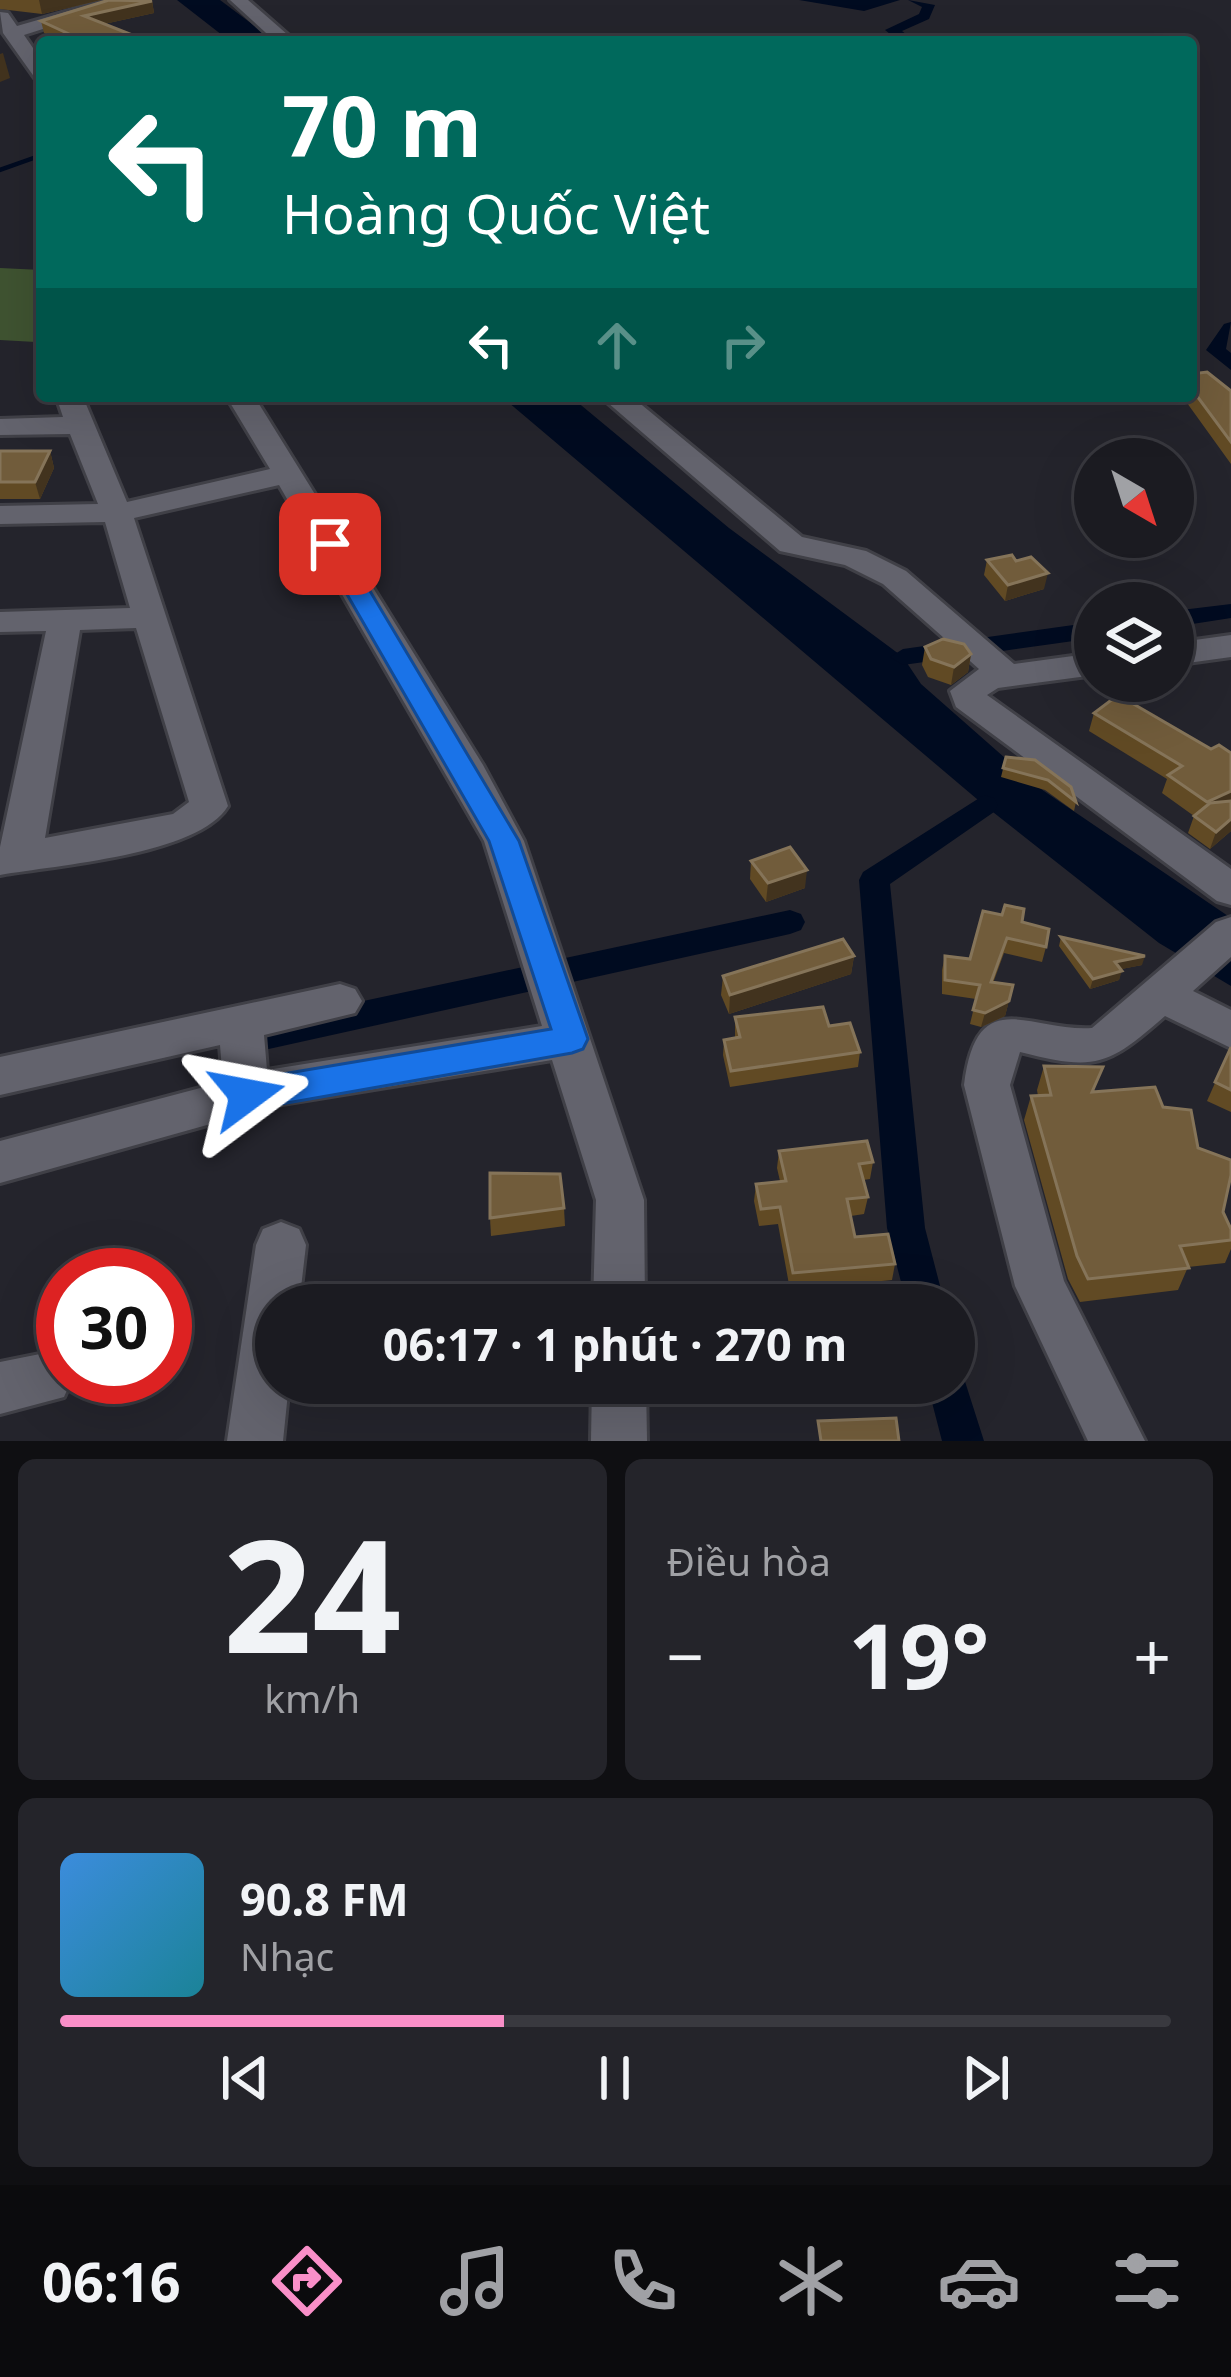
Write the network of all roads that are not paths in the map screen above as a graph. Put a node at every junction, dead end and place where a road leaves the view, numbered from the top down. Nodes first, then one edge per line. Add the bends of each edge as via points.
1 (126, 0) edge
2 (238, 0) edge
3 (0, 14) edge
4 (12, 33) junction
5 (279, 36) edge
6 (36, 66) edge
7 (243, 402) edge
8 (621, 402) edge
9 (75, 411) edge
10 (0, 427) edge
11 (288, 474) junction
12 (117, 513) junction
13 (0, 515) edge
14 (150, 618) junction
15 (65, 620) junction
16 (0, 622) edge
17 (1231, 646) edge
18 (1194, 651) edge
19 (1074, 667) edge
20 (1006, 676) junction
21 (11, 859) edge
22 (1231, 890) edge
23 (1231, 933) edge
24 (1168, 990) junction
25 (340, 1000) dead end
26 (240, 1026) junction
27 (1231, 1030) edge
28 (568, 1031) junction
29 (0, 1076) edge
30 (247, 1091) junction
31 (0, 1162) edge
32 (281, 1245) dead end
33 (619, 1284) edge
34 (619, 1404) edge
35 (255, 1441) edge
36 (619, 1441) edge
37 (1117, 1441) edge

1 - 4 street
2 - 5 street
3 - 4 street
4 - 6 street
7 - 11 street
8 - 20 street via 791,544 871,566 919,597
9 - 10 street
9 - 12 street
11 - 12 street
11 - 28 street via 504,841
12 - 13 street
12 - 14 street
14 - 15 street
14 - 21 street via 208,806 184,826
15 - 16 street
15 - 21 street
17 - 18 street
19 - 20 street
20 - 22 street via 977,683 969,699
23 - 24 street
24 - 27 street
24 - 37 street via 1102,1045 1072,1047 1014,1033 997,1045 988,1067 1040,1286
25 - 26 street
26 - 29 street
26 - 30 street
28 - 30 street
28 - 33 street via 620,1200
30 - 31 street
32 - 35 street
34 - 36 street

